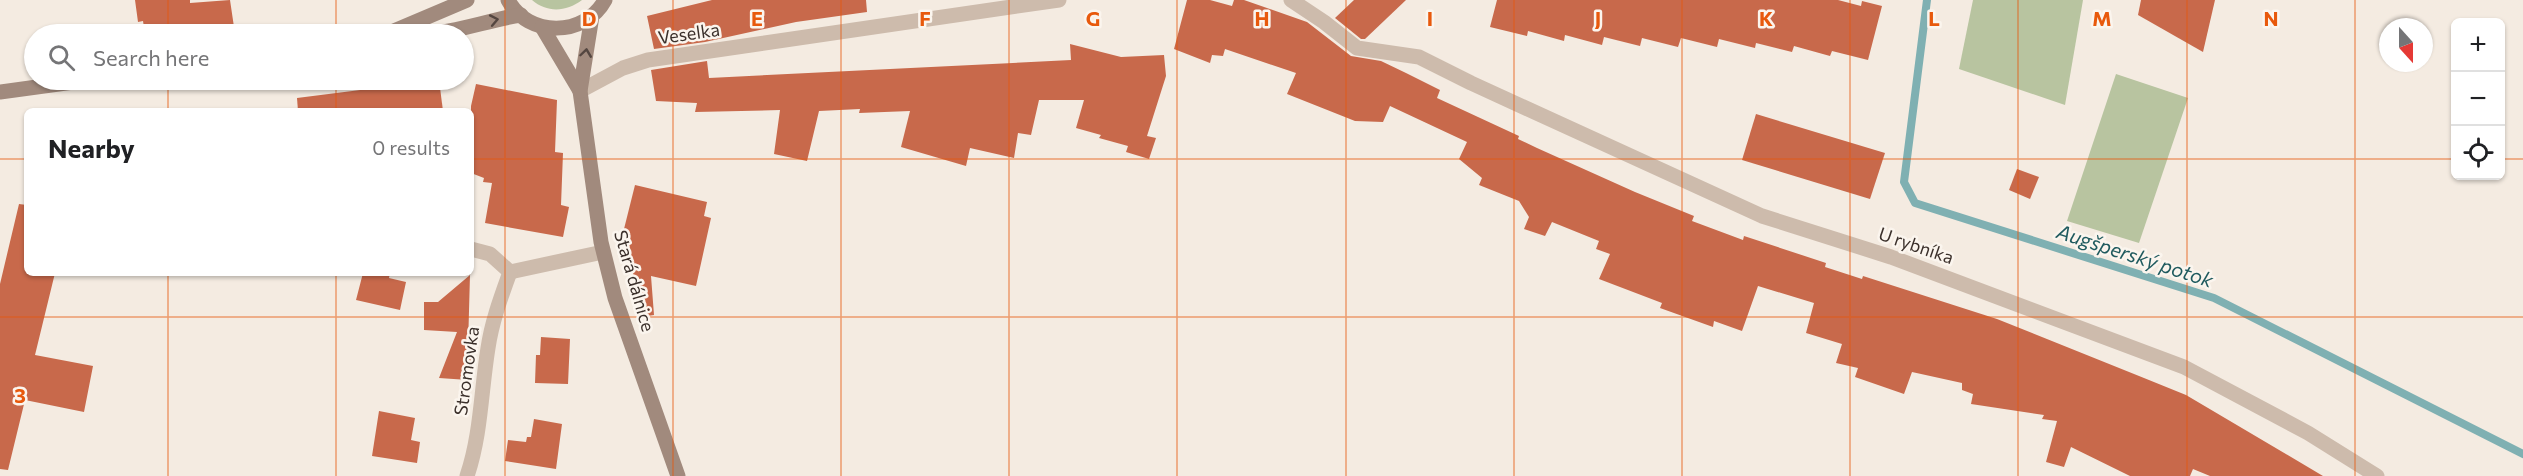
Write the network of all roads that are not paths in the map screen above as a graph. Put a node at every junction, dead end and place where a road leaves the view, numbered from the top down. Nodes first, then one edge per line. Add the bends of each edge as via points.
1 (467, 0) edge
2 (508, 0) edge
3 (605, 0) edge
4 (1059, 0) edge
5 (1291, 0) edge
6 (521, 15) junction
7 (592, 16) junction
8 (411, 24) edge
9 (474, 24) edge
10 (542, 27) junction
11 (24, 89) edge
12 (580, 91) junction
13 (0, 92) edge
14 (474, 250) edge
15 (603, 252) junction
16 (510, 272) junction
17 (467, 476) edge
18 (678, 476) edge
19 (2377, 476) edge

1 - 8 main road
2 - 6 main road
3 - 7 main road
4 - 12 street, Veselka via 648,60 623,68
5 - 19 street, U rybníka via 1357,48 1411,55 1762,216 1891,256 2184,367
9 -> 6 main road
6 - 10 main road
7 - 10 main road via 559,29
12 -> 7 main road, Stará dálnice
10 - 12 main road, Stará dálnice
11 - 13 main road
12 - 15 main road, Stará dálnice
14 - 16 street via 490,254
15 - 16 street
15 - 18 main road, Stará dálnice via 615,298
16 - 17 street, Stromovka via 488,346 476,450

